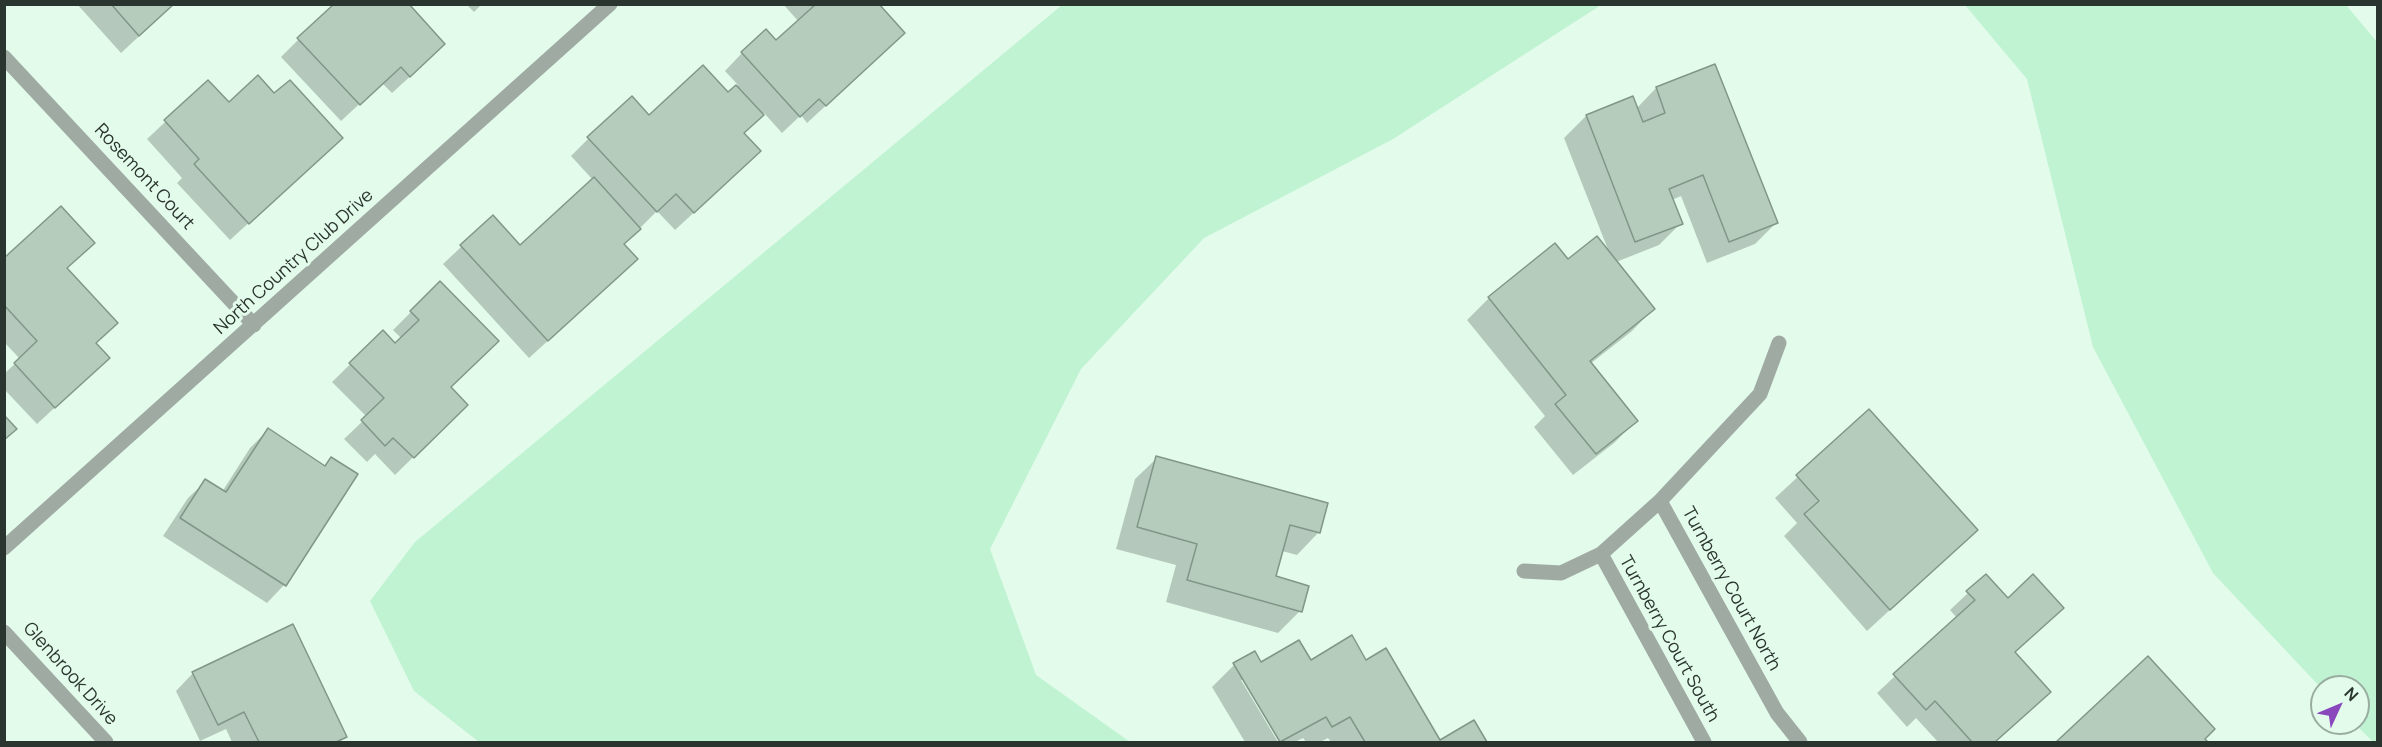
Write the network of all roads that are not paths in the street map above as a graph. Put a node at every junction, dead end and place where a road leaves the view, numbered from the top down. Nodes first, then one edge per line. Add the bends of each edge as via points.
1 (610, 4) edge
2 (4, 57) edge
3 (254, 325) junction
4 (1779, 343) dead end
5 (1660, 501) junction
6 (4, 548) edge
7 (1600, 554) junction
8 (1524, 571) dead end
9 (4, 632) edge
10 (106, 742) edge
11 (1704, 742) edge
12 (1800, 742) edge

1 - 3 street, North Country Club Drive
2 - 3 street, Rosemont Court
3 - 6 street, North Country Club Drive
4 - 5 street, Turnberry Court North via 1760,393
5 - 7 street
5 - 12 street, Turnberry Court North via 1777,713
7 - 8 street via 1561,573
7 - 11 street, Turnberry Court South
9 - 10 street, Glenbrook Drive

